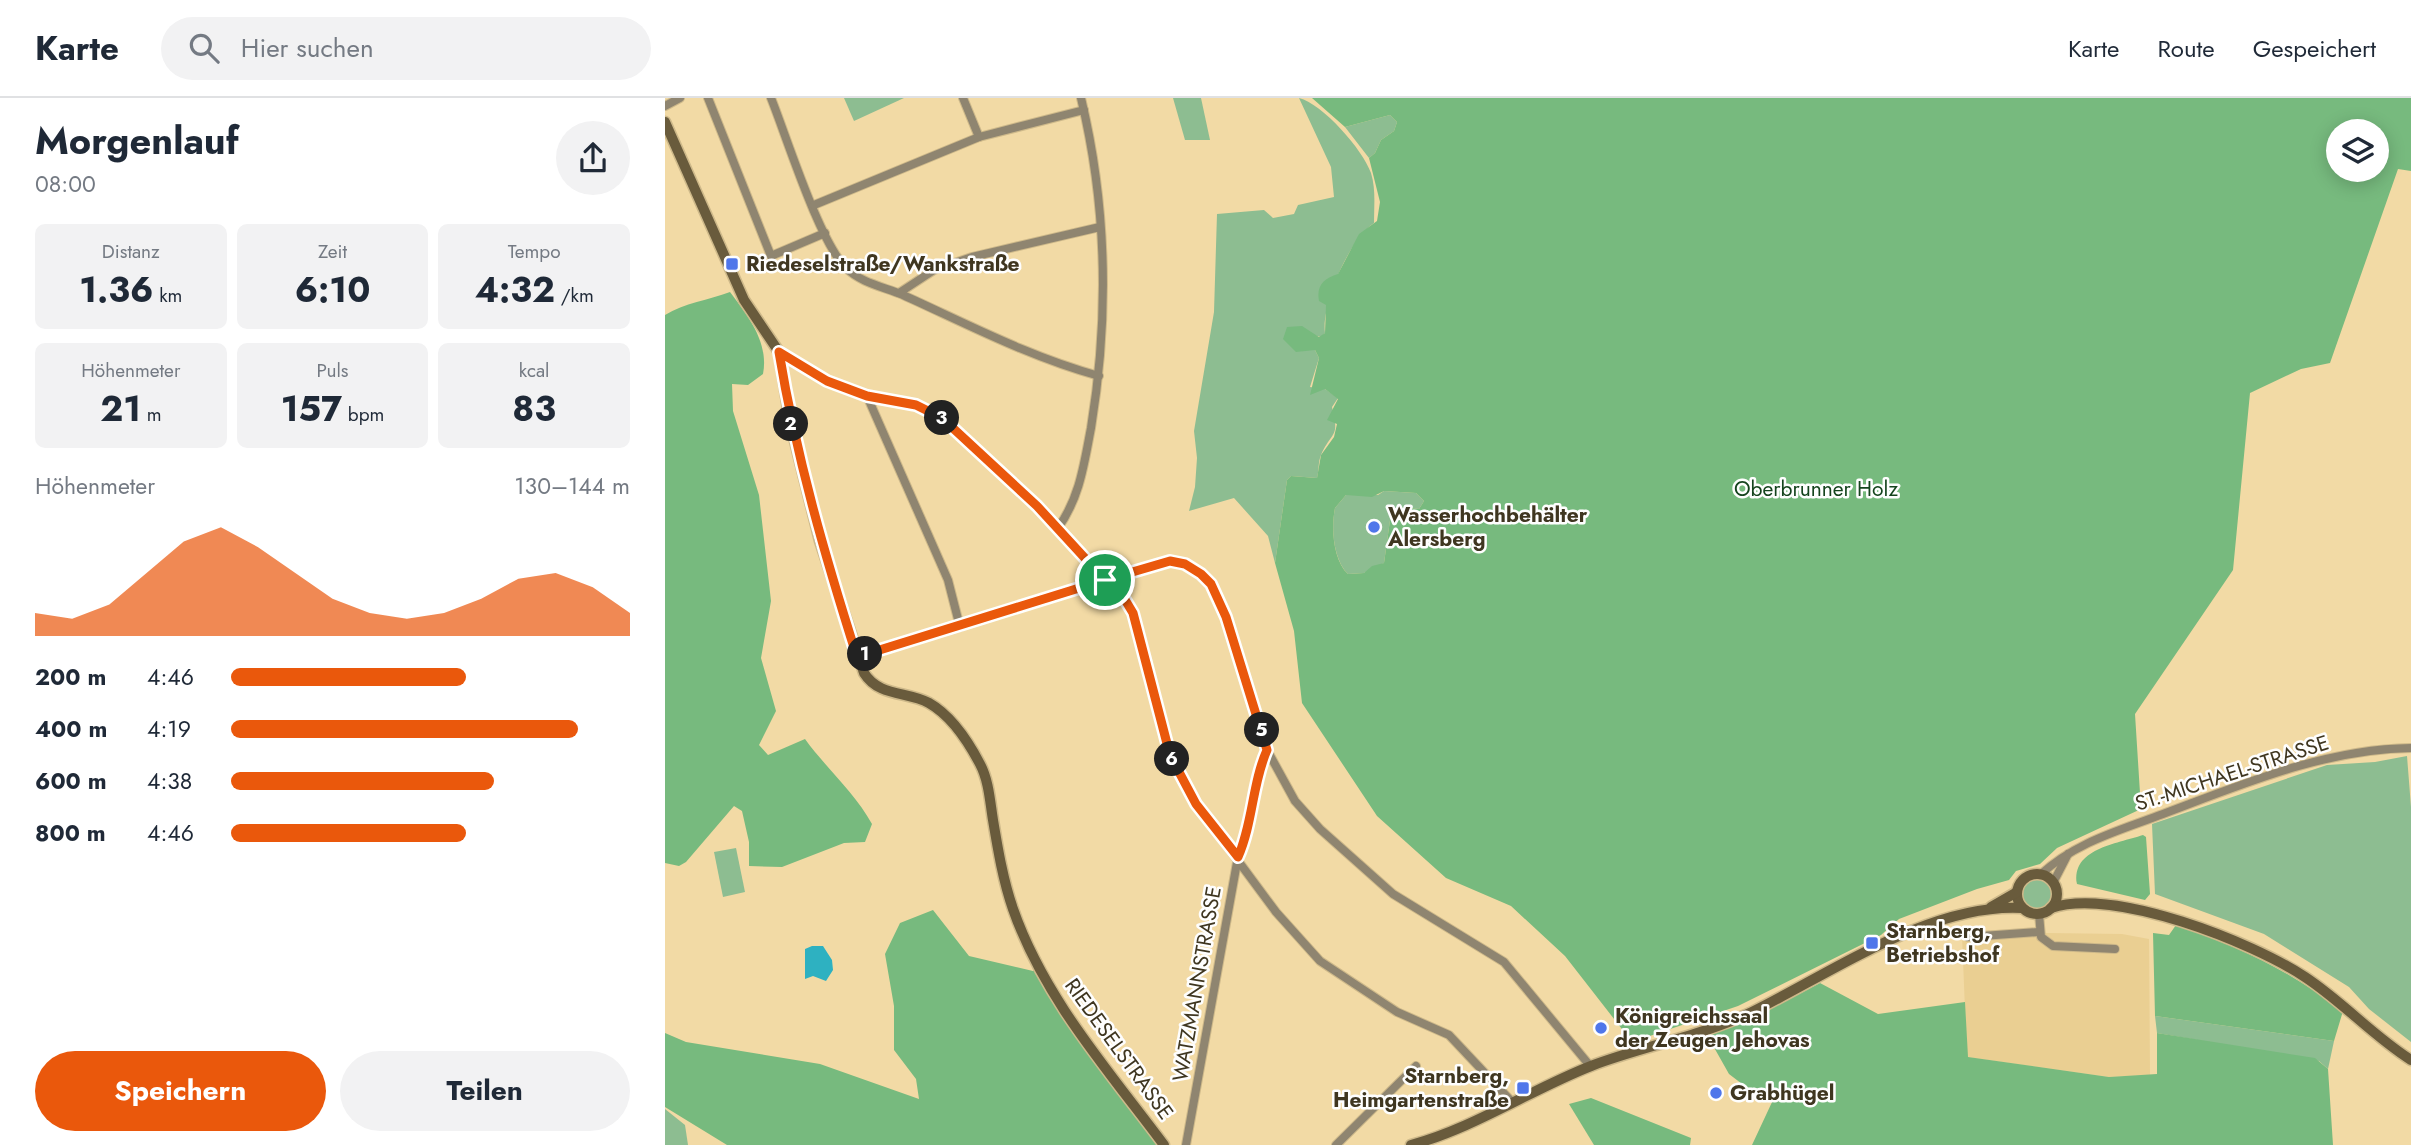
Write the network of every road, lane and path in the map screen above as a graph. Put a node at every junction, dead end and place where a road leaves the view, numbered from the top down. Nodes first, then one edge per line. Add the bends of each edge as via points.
1 (680, 98) edge
2 (708, 98) edge
3 (771, 98) edge
4 (964, 98) edge
5 (1081, 98) edge
6 (665, 106) edge
7 (1084, 110) junction
8 (665, 122) edge
9 (979, 137) junction
10 (814, 205) junction
11 (1100, 227) junction
12 (825, 233) junction
13 (899, 293) junction
14 (779, 352) junction
15 (1099, 376) junction
16 (867, 396) junction
17 (1058, 528) junction
18 (1105, 580) junction
19 (960, 627) junction
20 (857, 657) junction
21 (2411, 748) edge
22 (1267, 750) junction
23 (2070, 852) junction
24 (1238, 857) junction
25 (2040, 875) junction
26 (2054, 885) junction
27 (2017, 892) junction
28 (2087, 904) junction
29 (2022, 908) junction
30 (2051, 908) junction
31 (1985, 910) junction
32 (2039, 914) junction
33 (2039, 932) junction
34 (1968, 937) dead end
35 (2115, 948) dead end
36 (2411, 1060) edge
37 (1416, 1066) dead end
38 (1591, 1066) junction
39 (1513, 1103) junction
40 (1164, 1145) edge
41 (1186, 1145) edge
42 (1336, 1145) edge
43 (1411, 1145) edge

1 - 6 street
2 - 12 street via 771,256
3 - 10 street
4 - 9 street
5 - 7 street
7 - 9 street
7 - 11 street via 1096,169
8 - 14 street, RIEDESELSTRASSE via 744,300
9 - 10 street
10 - 12 street
11 - 13 street via 972,257 934,270
11 - 15 street
12 - 13 street via 846,269 864,281
13 - 15 street via 1035,357
14 - 16 street via 823,380
14 - 20 street, RIEDESELSTRASSE via 790,421 820,541
15 - 17 street via 1078,495
16 - 17 street via 916,405 942,418
16 - 19 street via 948,580
17 - 18 street
18 - 19 street
18 - 22 street via 1170,561 1185,564 1211,584 1226,617
18 - 24 street via 1133,613 1170,755 1196,804
19 - 20 street
20 - 40 street, RIEDESELSTRASSE via 870,683 926,702 944,713 960,733 986,780 1013,910 1054,997
21 - 23 street, ST.-MICHAEL-STRASSE via 2338,755 2262,778 2091,839
22 - 24 street, WATZMANNSTRASSE via 1248,835
22 - 38 street via 1295,801 1320,829 1393,894 1504,962
23 - 25 street, ST.-MICHAEL-STRASSE
23 - 26 street
24 - 39 street via 1276,912 1320,961 1397,1012 1449,1035
24 - 41 street, WATZMANNSTRASSE
25 - 26 street
25 - 27 street via 2025,879
26 - 28 street
26 - 30 street via 2056,899
27 - 29 street
27 - 31 street
28 - 30 street
28 - 36 street via 2155,915 2258,950 2306,977
29 - 31 street
29 - 32 street
30 - 32 street
31 - 38 street via 1863,952 1749,1013
32 - 33 street
33 - 34 street
33 - 35 street via 2053,946
37 - 42 street
38 - 39 street
39 - 43 street

